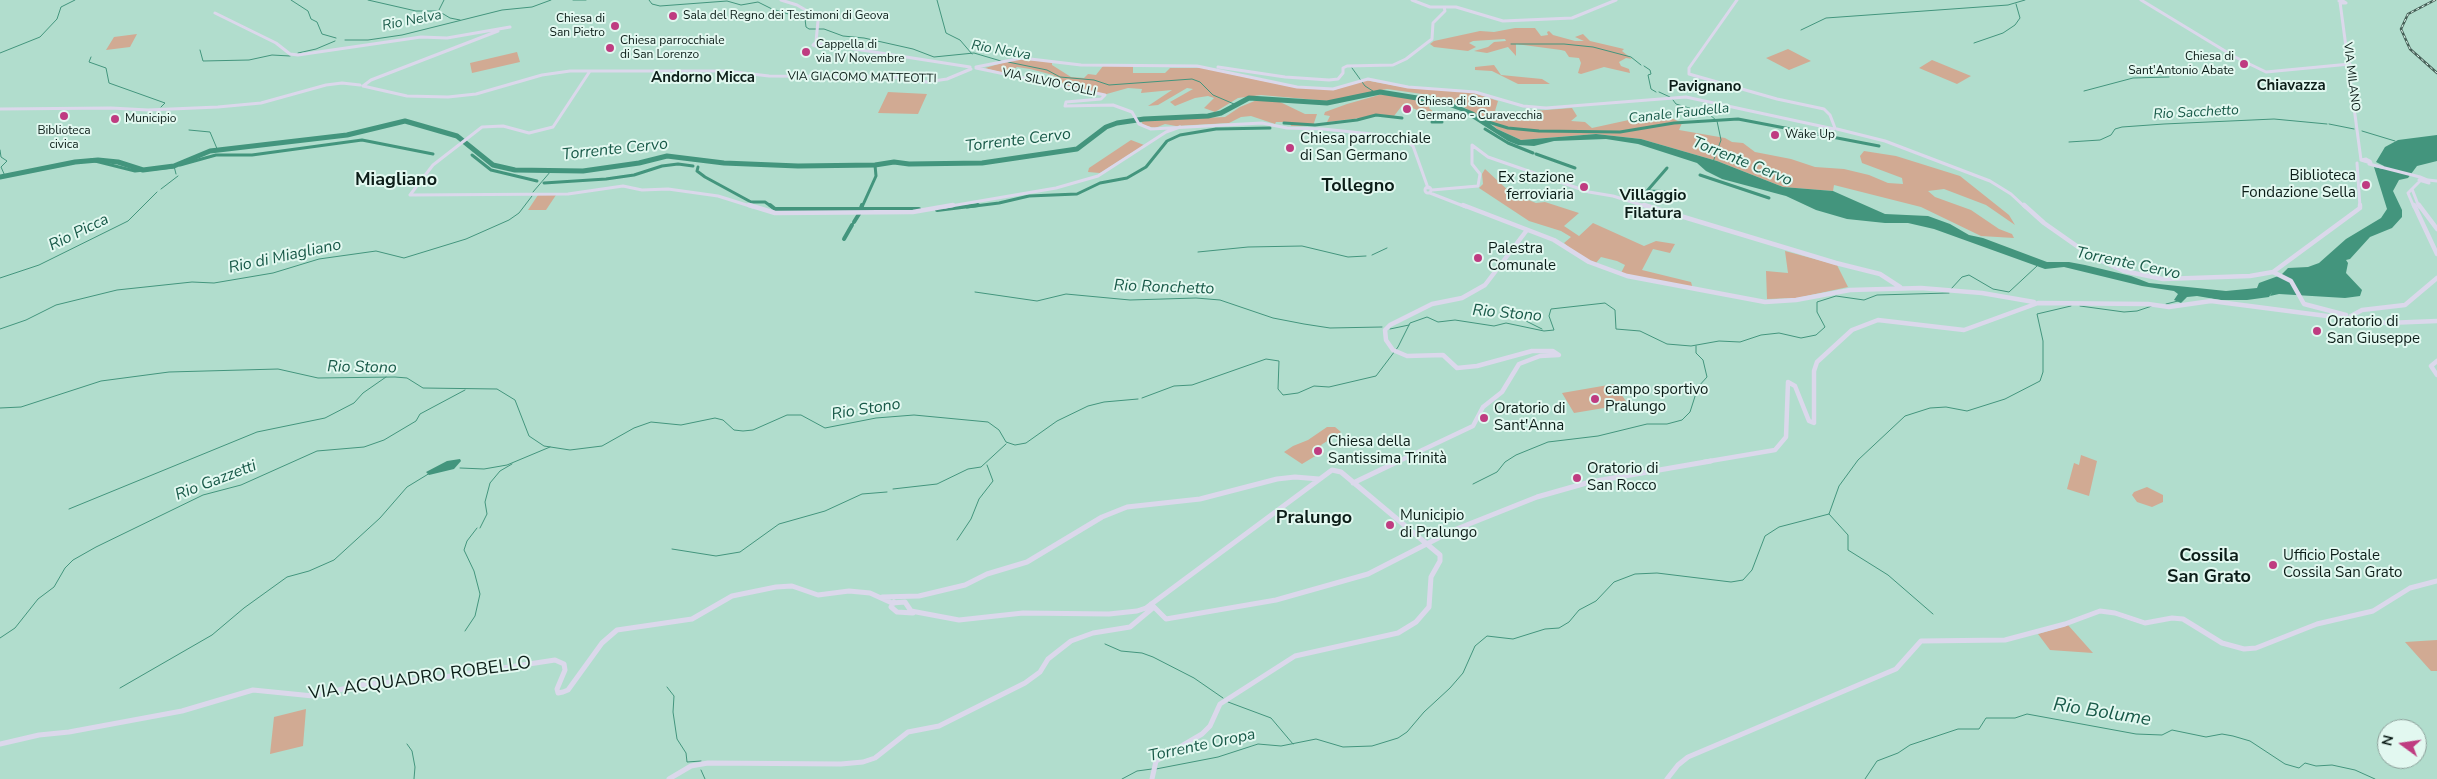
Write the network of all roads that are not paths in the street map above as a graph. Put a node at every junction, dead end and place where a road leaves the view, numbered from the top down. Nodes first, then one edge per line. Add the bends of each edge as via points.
1 (781, 0) edge
2 (1412, 0) edge
3 (1616, 0) edge
4 (1737, 0) edge
5 (2141, 0) edge
6 (2341, 2) edge
7 (1444, 7) junction
8 (215, 13) dead end
9 (2350, 64) junction
10 (1197, 66) junction
11 (970, 68) junction
12 (976, 68) junction
13 (590, 71) junction
14 (364, 85) junction
15 (0, 109) edge
16 (1835, 129) junction
17 (1164, 130) junction
18 (2360, 148) junction
19 (2361, 160) junction
20 (2357, 163) junction
21 (2370, 163) junction
22 (2423, 181) junction
23 (2437, 182) edge
24 (2412, 189) junction
25 (1430, 190) junction
26 (2437, 229) edge
27 (1527, 230) junction
28 (2437, 254) edge
29 (2275, 273) junction
30 (2437, 278) edge
31 (1892, 284) junction
32 (2038, 303) junction
33 (2020, 304) junction
34 (2026, 306) junction
35 (2349, 317) junction
36 (2437, 321) edge
37 (2437, 361) edge
38 (2437, 375) edge
39 (1319, 479) junction
40 (1354, 483) junction
41 (1427, 545) junction
42 (2437, 581) edge
43 (881, 597) junction
44 (902, 599) junction
45 (892, 604) junction
46 (1152, 606) junction
47 (919, 613) junction
48 (0, 744) edge
49 (669, 779) edge
50 (1152, 779) edge
51 (1667, 779) edge

1 - 11 street via 797,5 817,19 818,29 813,45
2 - 7 street via 1430,7
3 - 7 street via 1576,17 1558,19 1500,20 1461,8
4 - 16 street via 1689,68 1689,74 1824,109 1830,114
5 - 9 street via 2266,72
6 - 9 street, VIA MILANO
7 - 10 street via 1445,11 1433,23 1432,39 1401,62 1347,66 1338,79
8 - 14 street via 276,43 290,54 303,55 510,27
9 - 18 street, VIA MILANO
10 - 12 street via 1081,65 1012,58
10 - 16 street via 1297,87 1333,89 1360,80 1388,82 1408,87 1460,90 1546,108 1689,98
11 - 12 street
11 - 13 street, VIA GIACOMO MATTEOTTI via 947,79 927,82 726,71
12 - 17 street, VIA SILVIO COLLI via 1105,96 1098,100 1066,102 1064,106 1110,105 1132,112 1137,122 1147,128
13 - 14 street, VIA GIACOMO MATTEOTTI via 552,74 476,94 435,97 407,96
13 - 17 street via 553,127 526,133 503,126 478,130 434,164 410,195 577,193 623,186 708,195 785,214 922,211 1030,193 1103,174
14 - 15 street, VIA GIACOMO MATTEOTTI via 319,86 252,104 154,110
16 - 29 street via 1885,141 1990,181 2070,242 2124,271 2163,279
17 - 25 street via 1262,123 1287,128 1389,135 1407,140 1413,146
18 - 19 street, VIA MILANO
18 - 21 street
19 - 20 street
19 - 21 street
20 - 21 street
20 - 29 street via 2360,208 2302,249
21 - 22 street
22 - 23 street
22 - 24 street
24 - 26 street via 2420,208
24 - 28 street via 2408,194
25 - 27 street
25 - 31 street via 1478,186 1480,174 1472,162 1472,145 1488,157 1561,183 1880,274
27 - 31 street via 1554,240 1582,259 1627,276 1765,302 1832,292 1886,289
27 - 40 street via 1492,278 1470,295 1422,308 1390,325 1384,334 1393,350 1399,353 1413,358 1443,355 1453,366 1464,368 1532,351 1552,351 1559,355 1540,356 1519,364 1502,392 1483,407 1473,426
29 - 35 street via 2289,280 2301,300 2311,307
30 - 35 street via 2405,305 2362,310
31 - 33 street via 1906,289 1952,290 2013,299
32 - 33 street
32 - 34 street
32 - 35 street via 2154,304 2165,307 2223,302 2265,310
33 - 34 street
33 - 34 street
33 - 41 street via 1964,330 1882,320 1855,328 1817,362 1814,371 1814,422 1809,421 1795,386 1788,382 1786,437 1776,450 1590,482 1537,497 1461,527
35 - 36 street via 2387,323
37 - 38 street via 2431,366
39 - 40 street via 1334,470
39 - 44 street via 1277,479 1200,499 1116,510 1027,562 987,574 953,590
39 - 46 street
40 - 41 street
41 - 46 street via 1368,574 1276,600 1166,620
41 - 50 street via 1441,558 1431,577 1429,607 1416,622 1398,633 1295,656 1220,704 1210,726 1202,734 1156,761
42 - 51 street via 2410,588 2384,605 2362,614 2303,628 2256,648 2244,649 2222,642 2183,620 2172,618 2145,623 2100,611 2005,640 1921,641 1896,669 1688,757
43 - 44 street
43 - 45 street
43 - 48 street, VIA ACQUADRO ROBELLO via 860,591 818,595 792,586 776,586 732,596 692,619 617,630 602,643 568,690 558,693 564,664 556,660 444,677 360,685 313,696 253,690 182,712
44 - 45 street
44 - 47 street via 911,611
45 - 47 street via 897,612
46 - 47 street via 1124,613 1023,613 967,620
46 - 49 street via 1130,627 1093,633 1071,642 1058,650 1040,672 1025,683 939,726 908,732 875,758 841,764 708,763 691,766

